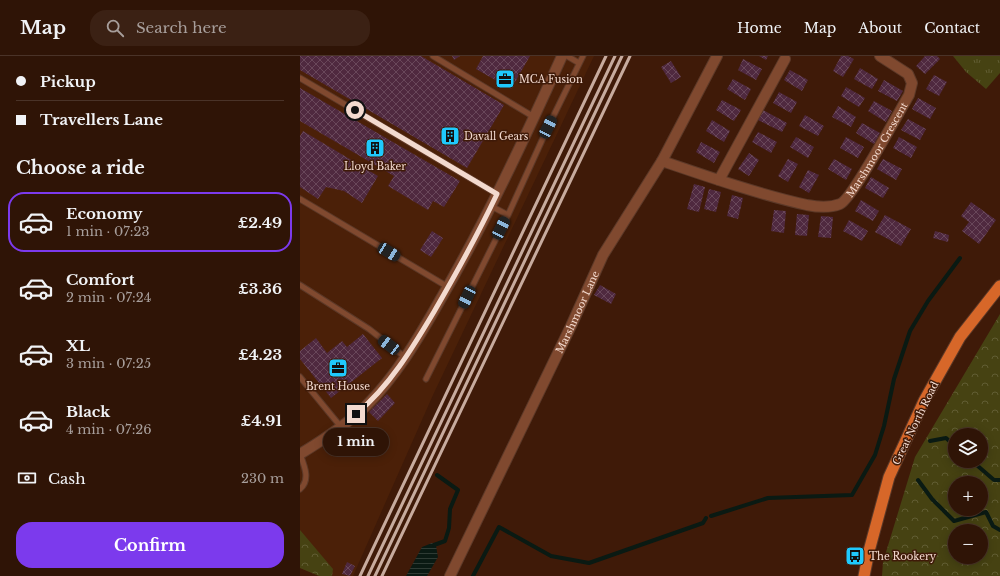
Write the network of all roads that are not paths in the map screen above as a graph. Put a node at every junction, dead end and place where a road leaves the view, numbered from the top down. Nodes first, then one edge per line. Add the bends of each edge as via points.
1 (433, 56) edge
2 (562, 56) edge
3 (567, 56) edge
4 (583, 56) edge
5 (717, 56) edge
6 (880, 56) edge
7 (784, 59) dead end
8 (580, 63) junction
9 (300, 78) edge
10 (534, 117) junction
11 (662, 161) junction
12 (719, 180) junction
13 (497, 194) junction
14 (300, 198) edge
15 (491, 206) junction
16 (508, 215) junction
17 (300, 285) edge
18 (1000, 286) edge
19 (448, 287) junction
20 (405, 357) junction
21 (300, 377) edge
22 (426, 379) dead end
23 (341, 427) junction
24 (300, 454) edge
25 (300, 489) edge
26 (450, 576) edge
27 (864, 576) edge

1 - 10 lane
2 - 10 street
3 - 8 lane
4 - 8 lane
5 - 11 street, Marshmoor Lane
6 - 12 street, Marshmoor Crescent via 908,74 912,83 909,95 855,187 841,204 827,207 808,205
7 - 12 street
8 - 16 lane
9 - 13 lane
10 - 13 street
11 - 12 street, Marshmoor Crescent
11 - 26 street, Marshmoor Lane via 603,255
13 - 15 street
14 - 19 lane
15 - 16 lane
15 - 19 street
16 - 22 lane
17 - 20 lane via 369,329
18 - 27 main road, Great North Road via 960,337 924,401 889,477 868,551
19 - 20 street
20 - 23 street via 391,378 366,406
21 - 23 lane
23 - 24 street
24 - 25 lane via 309,471 304,486

